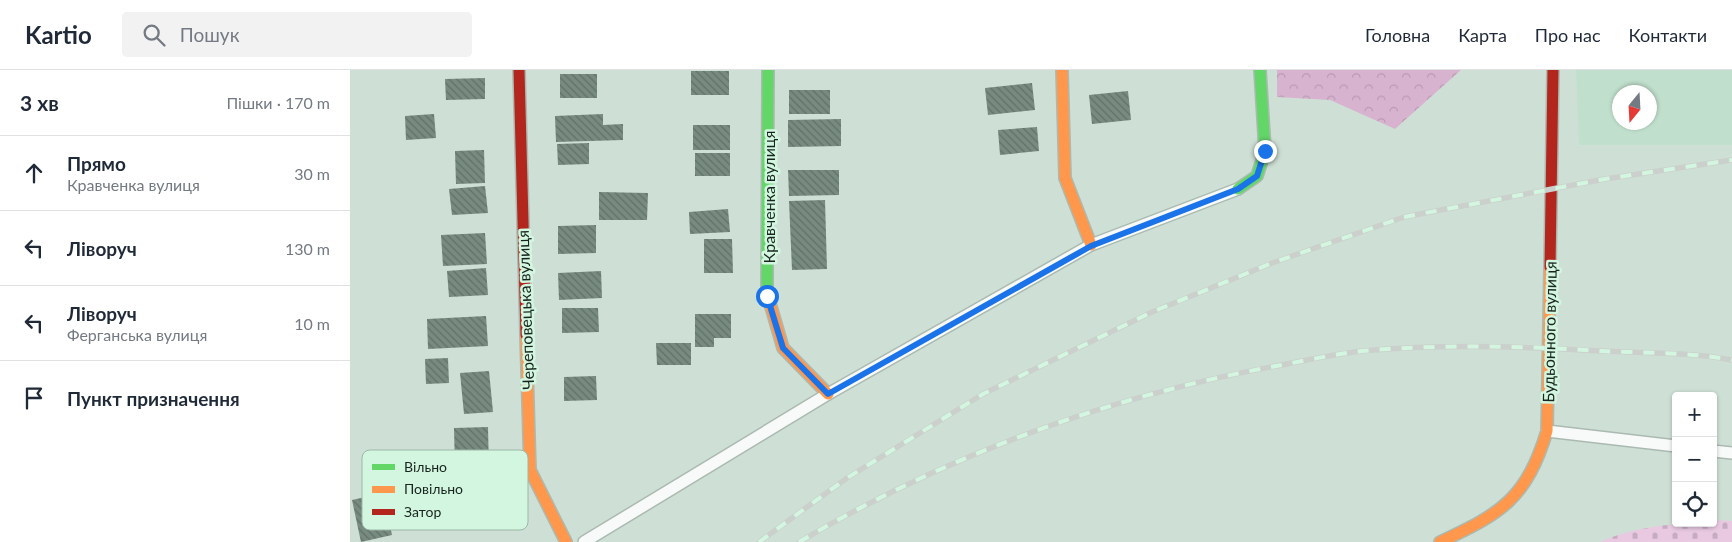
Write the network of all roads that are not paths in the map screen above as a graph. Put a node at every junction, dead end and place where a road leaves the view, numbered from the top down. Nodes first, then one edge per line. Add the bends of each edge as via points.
1 (519, 70) edge
2 (768, 70) edge
3 (1062, 70) edge
4 (1260, 70) edge
5 (1553, 70) edge
6 (1238, 189) joint
7 (1091, 246) junction
8 (828, 394) junction
9 (1547, 431) junction
10 (1672, 446) edge
11 (1717, 451) edge
12 (1732, 453) edge
13 (566, 542) edge
14 (584, 542) edge
15 (1440, 542) edge

1 - 13 street, Череповецька вулиця via 530,470
2 - 8 street, Кравченка вулиця via 767,296 783,348
3 - 7 street via 1065,178
4 - 6 street via 1265,151 1257,176
5 - 9 street, Будьонного вулиця
6 - 7 lane
7 - 8 lane
8 - 14 lane
9 - 10 lane
9 - 15 street, Будьонного вулиця via 1539,460 1528,481 1510,502 1491,518
11 - 12 lane

